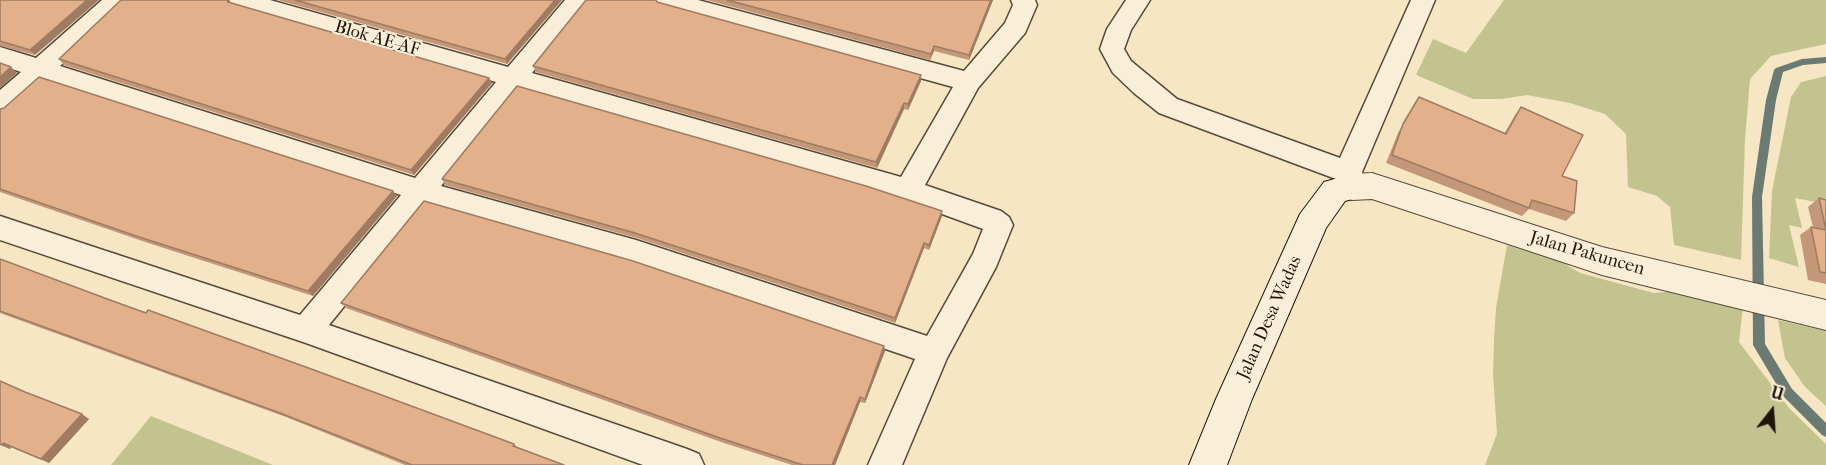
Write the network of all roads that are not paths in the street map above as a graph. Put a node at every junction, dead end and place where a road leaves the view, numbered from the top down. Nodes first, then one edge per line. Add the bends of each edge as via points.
1 (117, 0) edge
2 (241, 0) edge
3 (578, 0) edge
4 (667, 0) edge
5 (1023, 0) edge
6 (1138, 0) edge
7 (1423, 0) edge
8 (0, 56) edge
9 (41, 69) junction
10 (513, 78) junction
11 (969, 82) junction
12 (0, 105) edge
13 (1350, 180) junction
14 (908, 190) junction
15 (421, 191) junction
16 (0, 228) edge
17 (1826, 315) edge
18 (306, 330) junction
19 (933, 352) junction
20 (687, 465) edge
21 (885, 465) edge
22 (1208, 465) edge

1 - 9 street
2 - 10 street, Blok AE-AF
3 - 10 street
4 - 11 street
5 - 11 street via 1025,5 1016,27
6 - 13 street via 1119,29 1112,49 1122,67 1143,86 1168,106
7 - 13 street
8 - 9 street
9 - 12 street
9 - 15 street
10 - 14 street, Blok AE-AF
10 - 15 street
11 - 14 street
13 - 17 street, Jalan Pakuncen via 1580,254
13 - 22 street, Jalan Desa Wadas via 1324,202 1312,223
14 - 19 street, Blok AE-AF via 999,225 986,258
15 - 18 street
15 - 19 street via 636,252
16 - 18 street
18 - 20 street
19 - 21 street

